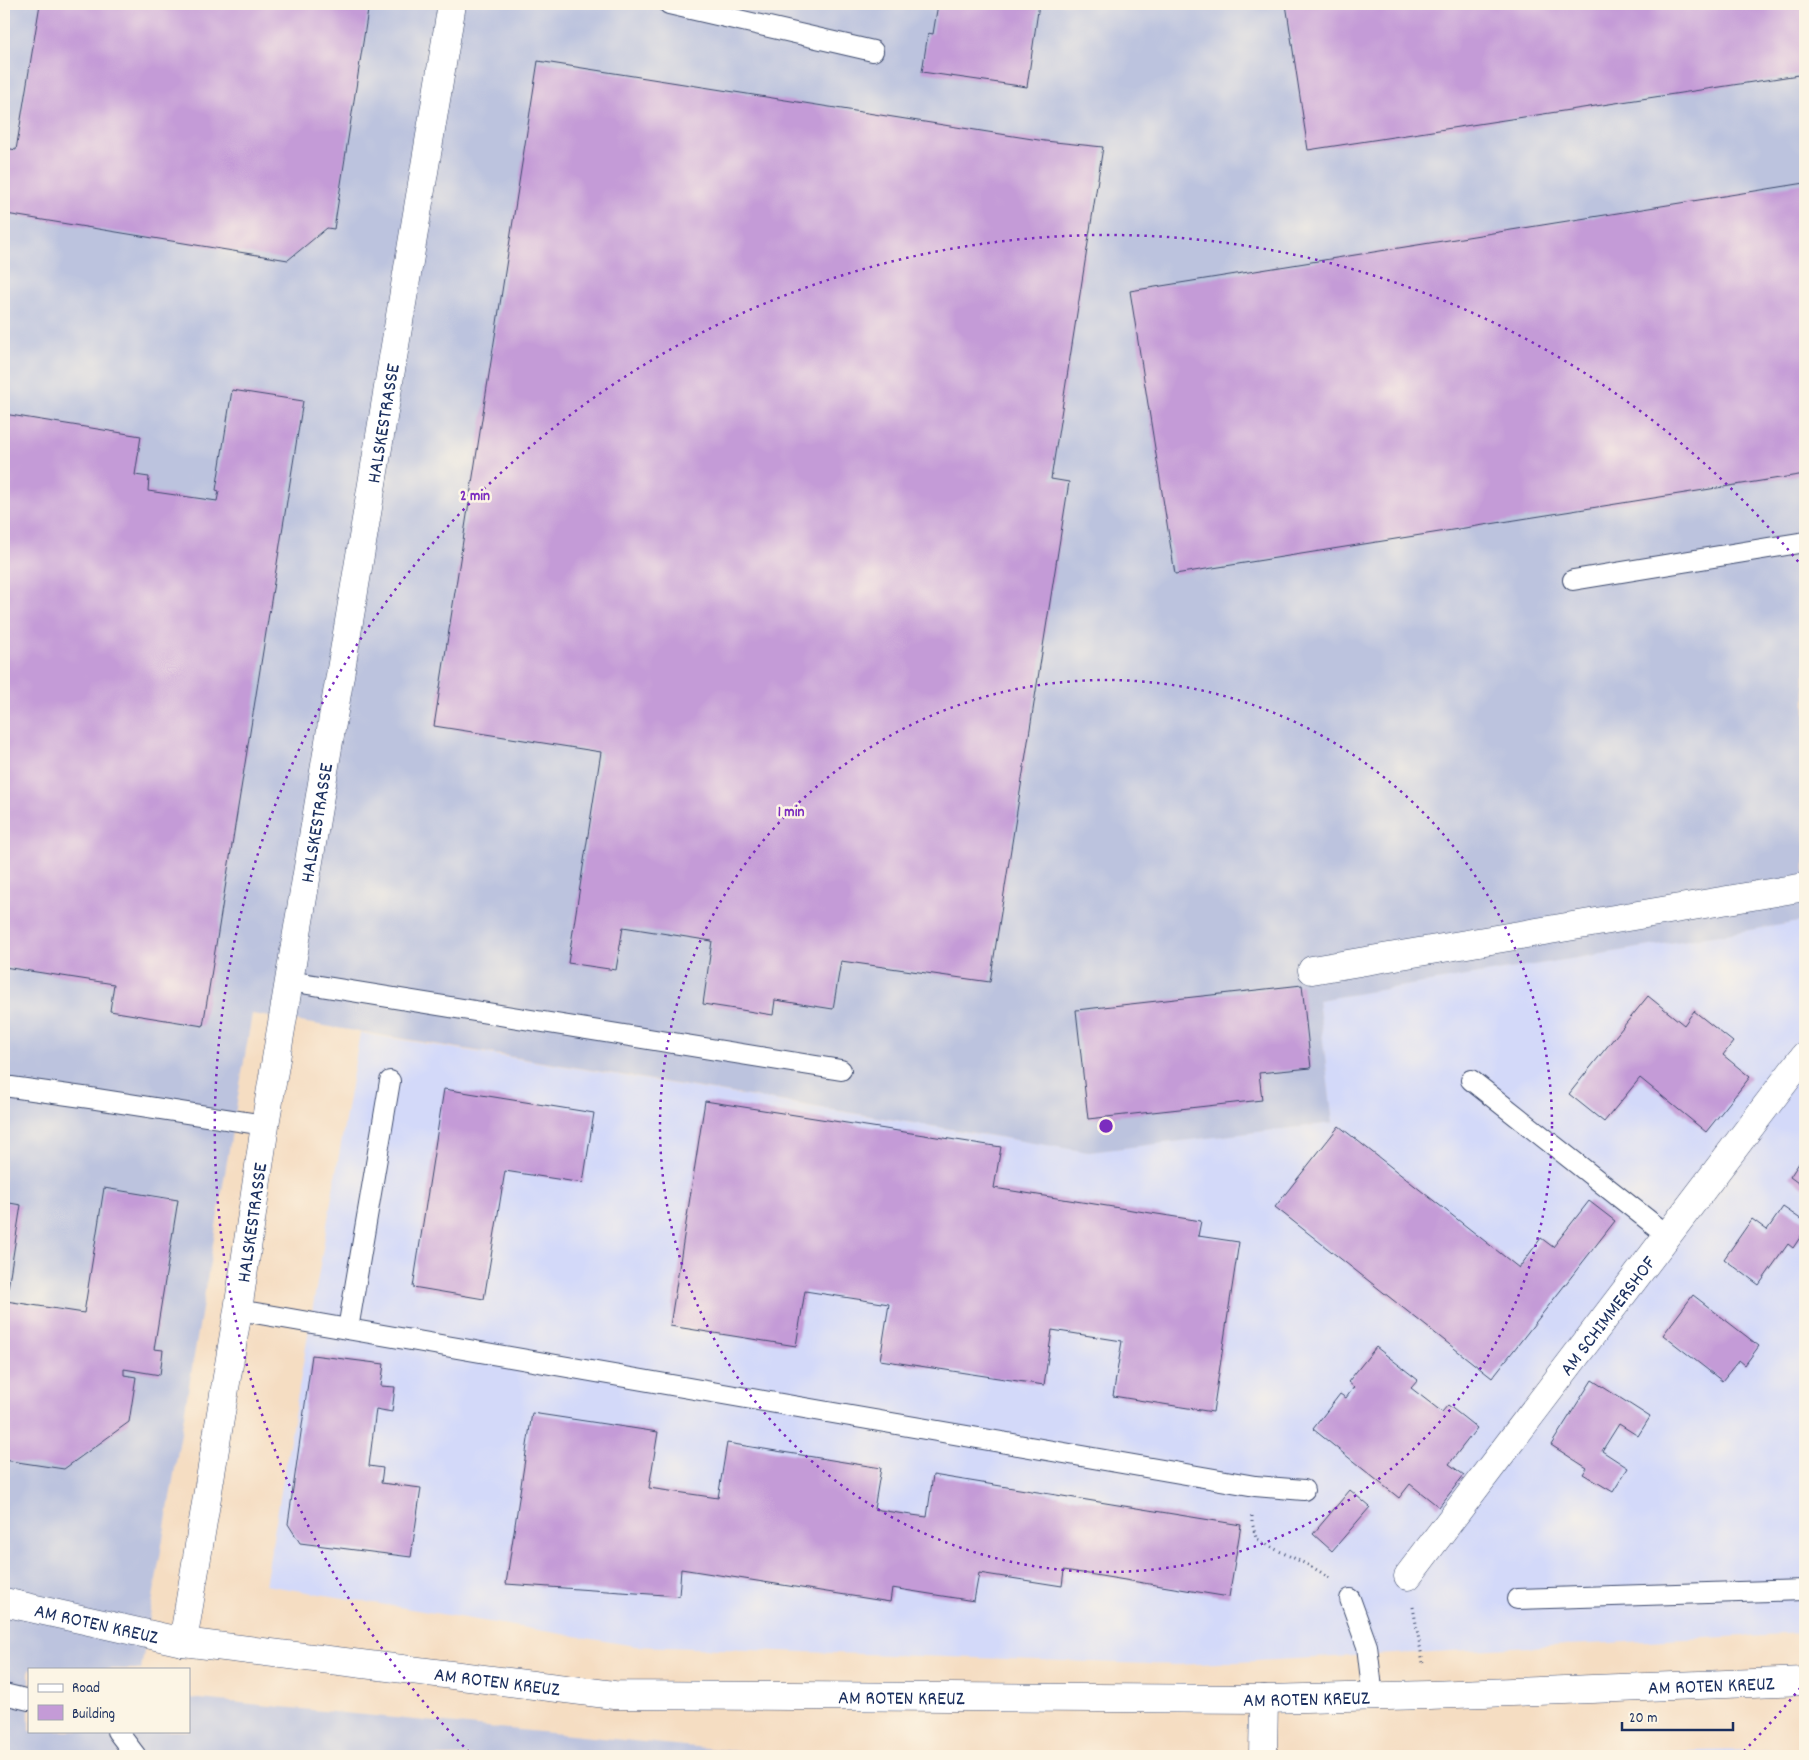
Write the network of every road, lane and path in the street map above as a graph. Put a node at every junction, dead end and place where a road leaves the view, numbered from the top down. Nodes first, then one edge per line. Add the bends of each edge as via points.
1 (452, 4) edge
2 (669, 4) edge
3 (873, 51) dead end
4 (1805, 542) edge
5 (1573, 580) dead end
6 (1805, 887) edge
7 (1312, 970) dead end
8 (289, 982) junction
9 (1805, 1055) edge
10 (841, 1070) dead end
11 (1471, 1080) dead end
12 (390, 1081) dead end
13 (4, 1086) edge
14 (265, 1125) junction
15 (1667, 1235) junction
16 (238, 1310) junction
17 (348, 1329) junction
18 (1255, 1486) junction
19 (1304, 1490) dead end
20 (1408, 1576) joint
21 (1805, 1590) edge
22 (1350, 1599) joint
23 (1517, 1599) dead end
24 (4, 1602) edge
25 (183, 1642) junction
26 (1805, 1681) edge
27 (4, 1694) edge
28 (1429, 1695) junction
29 (1373, 1697) junction
30 (1264, 1699) junction
31 (28, 1700) edge
32 (118, 1732) edge
33 (136, 1756) edge
34 (1262, 1756) edge

1 - 8 street, HALSKESTRASSE
2 - 3 lane
4 - 5 lane
6 - 7 street
8 - 10 lane
8 - 14 street, HALSKESTRASSE
9 - 15 street, AM SCHIMMERSHOF
11 - 15 lane
12 - 17 lane
13 - 14 lane
14 - 16 street, HALSKESTRASSE
15 - 20 street, AM SCHIMMERSHOF
16 - 17 lane
16 - 25 street, HALSKESTRASSE
17 - 18 lane
18 - 19 lane
18 - 22 path via 1252,1522 1256,1538 1337,1582
20 - 28 path
21 - 23 lane
22 - 29 lane via 1367,1646
24 - 25 street, AM ROTEN KREUZ
25 - 30 street, AM ROTEN KREUZ via 614,1695
26 - 28 street, AM ROTEN KREUZ
27 - 31 lane
28 - 29 street, AM ROTEN KREUZ
29 - 30 street, AM ROTEN KREUZ
30 - 34 street
32 - 33 lane

